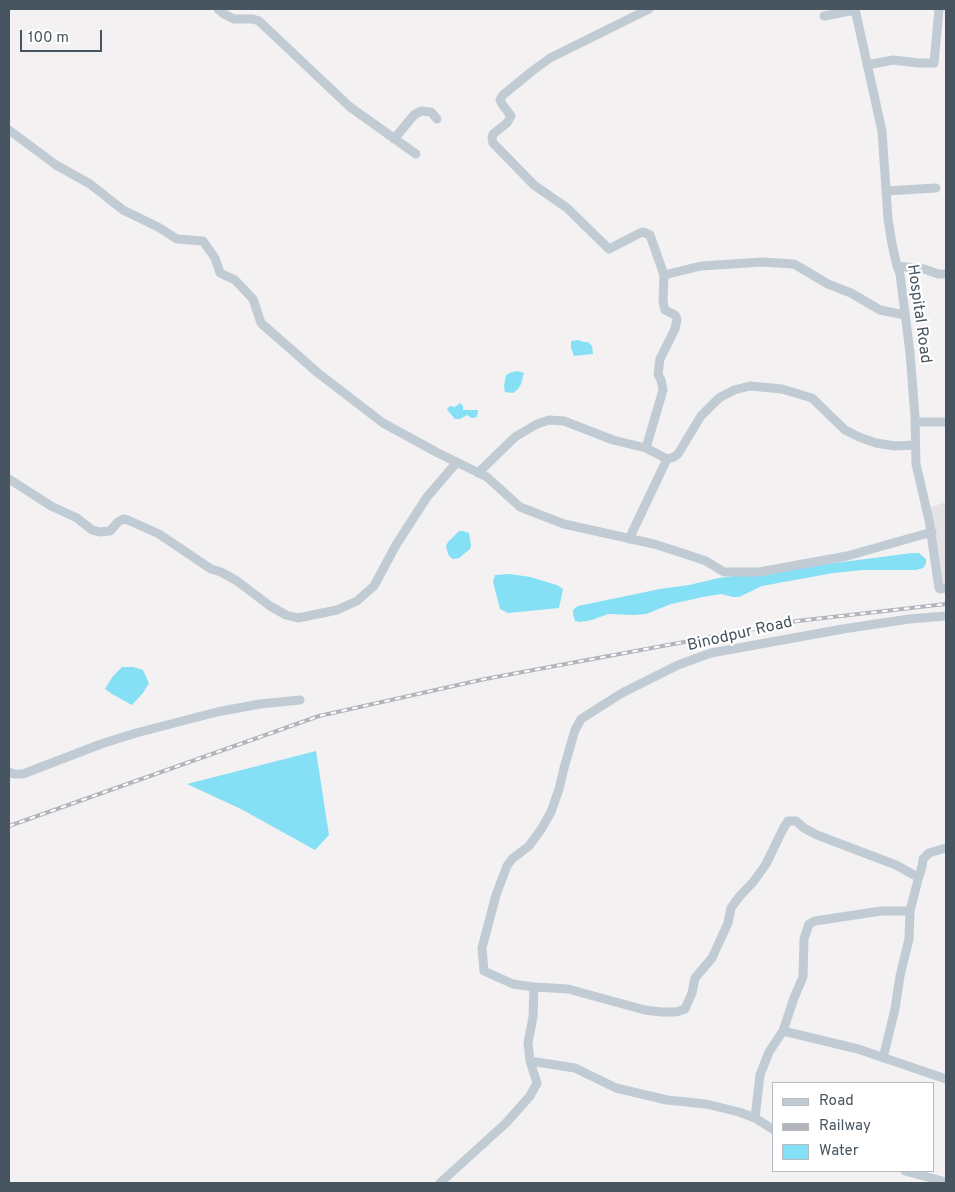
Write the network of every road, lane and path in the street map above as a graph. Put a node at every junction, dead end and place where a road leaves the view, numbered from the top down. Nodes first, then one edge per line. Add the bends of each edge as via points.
1 (218, 9) edge
2 (649, 9) edge
3 (855, 9) edge
4 (940, 9) edge
5 (824, 16) dead end
6 (867, 66) junction
7 (438, 119) dead end
8 (9, 130) edge
9 (394, 139) junction
10 (416, 154) dead end
11 (936, 188) dead end
12 (886, 191) junction
13 (897, 266) junction
14 (946, 274) edge
15 (664, 275) junction
16 (905, 315) junction
17 (915, 422) junction
18 (946, 422) edge
19 (915, 445) junction
20 (646, 448) junction
21 (667, 459) junction
22 (457, 462) junction
23 (478, 473) junction
24 (9, 479) edge
25 (932, 532) junction
26 (629, 538) junction
27 (946, 588) edge
28 (946, 616) edge
29 (300, 700) dead end
30 (9, 772) edge
31 (946, 848) edge
32 (919, 876) junction
33 (910, 911) junction
34 (534, 987) junction
35 (783, 1030) junction
36 (883, 1058) junction
37 (530, 1061) junction
38 (946, 1079) edge
39 (755, 1118) junction
40 (772, 1129) edge
41 (910, 1172) edge
42 (946, 1182) edge
43 (440, 1183) edge

1 - 9 street via 234,19 259,21 350,107
2 - 15 street via 550,58 503,95 502,104 511,116 492,138 534,185 568,208 609,249 643,232 650,235
3 - 5 street
3 - 6 street, Hospital Road
4 - 6 street via 934,63 893,60
6 - 12 street, Hospital Road via 882,131
7 - 9 street via 431,112 422,111 414,115
8 - 22 street via 123,210 177,239 203,241 216,258 220,272 235,280 253,299 261,323 318,373 383,423
9 - 10 street
11 - 12 street
12 - 13 street, Hospital Road
13 - 14 street
13 - 16 street, Hospital Road
15 - 16 street via 701,266 762,262 794,264 880,310
15 - 20 street via 665,310 678,319 660,359 658,374 663,390
16 - 17 street, Hospital Road
17 - 18 street
17 - 19 street, Hospital Road
19 - 21 street via 895,446 859,437 845,430 812,398 782,389 750,386 720,398 701,416 678,454
19 - 25 street, Hospital Road via 916,464
20 - 21 street
20 - 23 street via 613,440 564,421 549,420 515,438
21 - 26 street
22 - 23 street
22 - 24 street via 427,497 374,586 357,601 337,610 298,618 286,616 159,534 123,519 110,530 92,530
23 - 26 street via 487,477 520,507 564,524
25 - 26 street via 847,556 759,572 724,572 706,561
25 - 27 street, Hospital Road via 939,588
28 - 34 street, Binodpur Road via 843,629 711,653 678,665 622,693 581,720 551,812 529,846 512,858 507,866 482,948 484,971 513,984
29 - 30 street via 217,712 127,736 23,774
31 - 32 street via 929,853 923,859
32 - 33 street
32 - 34 street via 817,835 796,821 788,821 766,864 731,908 728,923 712,958 695,978 686,1009 676,1012 645,1010 568,989
33 - 35 street via 881,911 809,924 804,940 803,977
33 - 36 street via 909,939
34 - 37 street via 528,1043
35 - 36 street
35 - 39 street via 760,1075
36 - 38 street
37 - 39 street via 574,1068 616,1088 667,1100 706,1104
37 - 43 street via 537,1083 530,1096 506,1123
39 - 40 street
41 - 42 street

